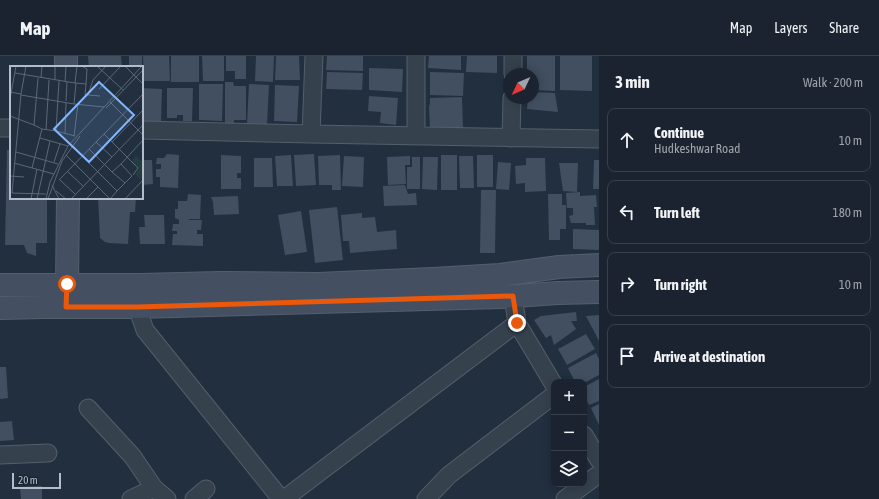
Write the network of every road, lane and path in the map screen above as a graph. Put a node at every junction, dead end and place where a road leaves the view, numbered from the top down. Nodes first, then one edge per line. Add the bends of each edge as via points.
1 (314, 56) edge
2 (416, 56) edge
3 (513, 56) edge
4 (512, 68) edge
5 (512, 104) edge
6 (143, 130) edge
7 (311, 134) junction
8 (416, 136) junction
9 (599, 136) edge
10 (511, 138) junction
11 (599, 139) edge
12 (68, 199) edge
13 (599, 265) edge
14 (67, 284) junction
15 (0, 285) edge
16 (599, 292) edge
17 (513, 296) junction
18 (66, 307) junction
19 (137, 307) junction
20 (0, 308) edge
21 (517, 323) junction
22 (551, 380) edge
23 (551, 398) edge
24 (88, 408) dead end
25 (587, 440) edge
26 (48, 453) dead end
27 (0, 455) edge
28 (599, 460) edge
29 (599, 474) edge
30 (154, 488) junction
31 (131, 499) edge
32 (167, 499) edge
33 (283, 499) edge
34 (426, 499) edge
35 (564, 499) edge

1 - 7 street
2 - 8 street
3 - 4 street
5 - 10 street
6 - 7 street
7 - 8 street
8 - 10 street
9 - 11 street
10 - 11 street
12 - 14 main road
13 - 14 main road via 559,267 500,275 333,283
14 - 15 main road
14 - 18 main road
16 - 17 main road
17 - 19 main road
17 - 21 street
18 - 19 main road
18 - 20 main road
19 - 33 street via 145,330
21 - 22 street
21 - 33 street
23 - 34 street via 449,475
24 - 30 street via 133,457
25 - 28 street
26 - 27 street
29 - 35 street
30 - 31 street
30 - 32 street

